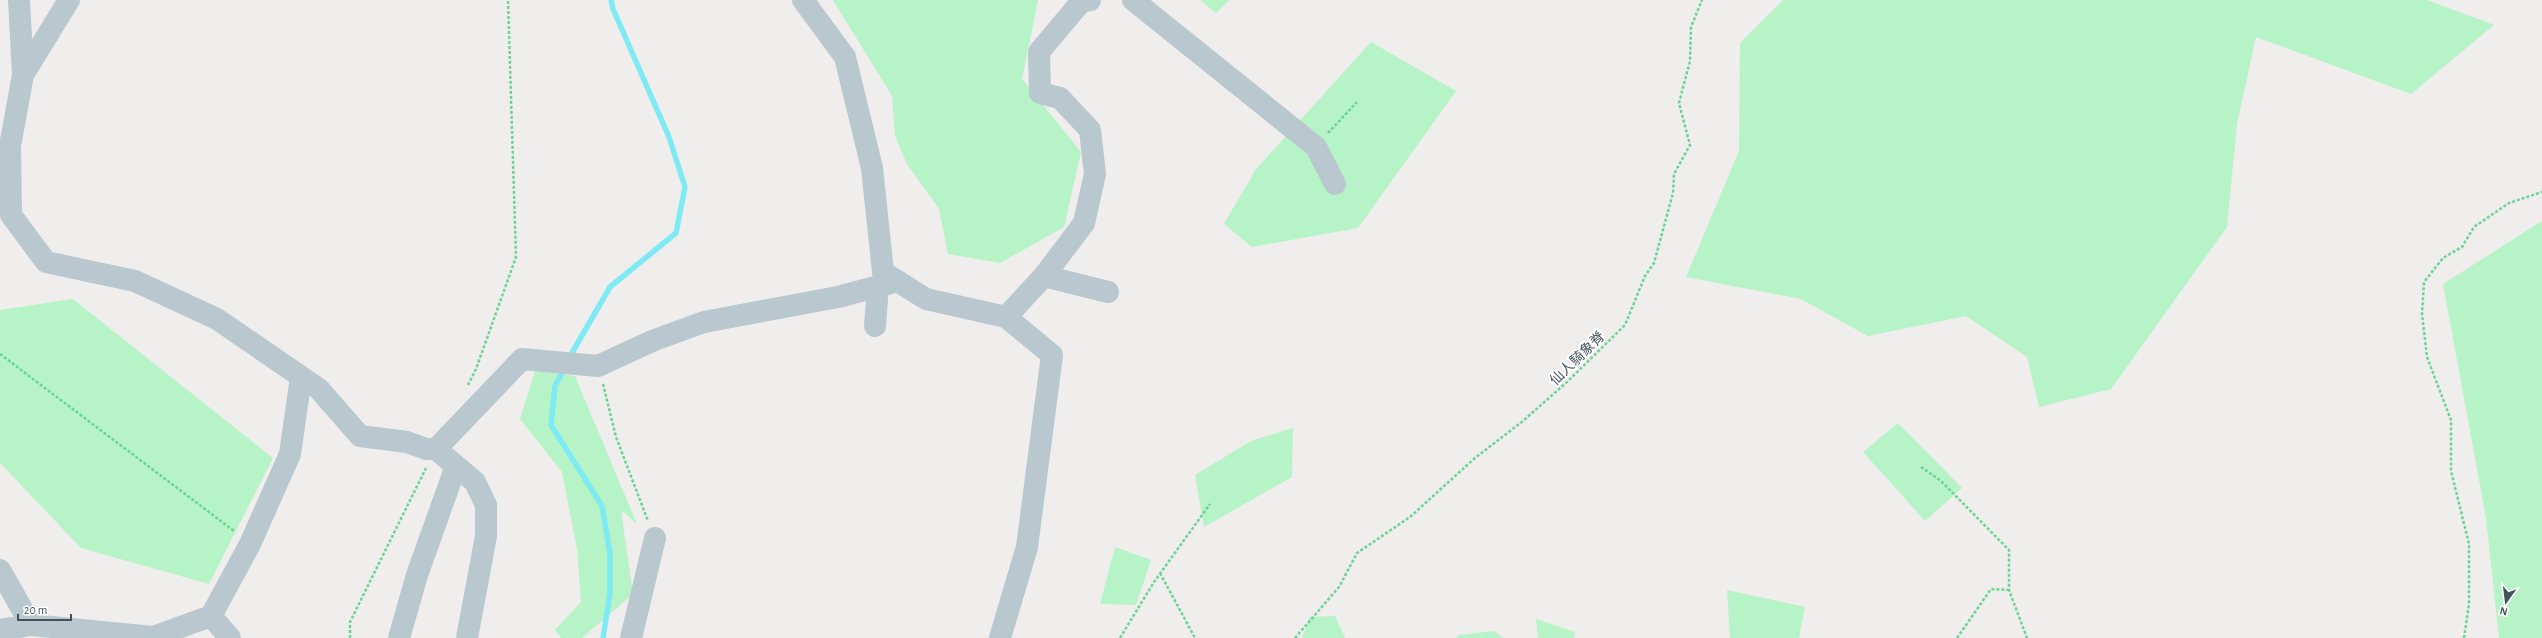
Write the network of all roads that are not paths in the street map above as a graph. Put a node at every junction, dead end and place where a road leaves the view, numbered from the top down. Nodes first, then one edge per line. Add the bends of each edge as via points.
1 (19, 0) edge
2 (69, 0) edge
3 (803, 0) edge
4 (1090, 0) edge
5 (1133, 0) edge
6 (23, 75) junction
7 (1335, 184) dead end
8 (1044, 276) junction
9 (888, 284) junction
10 (1108, 292) dead end
11 (1006, 317) junction
12 (875, 326) dead end
13 (301, 377) junction
14 (436, 449) junction
15 (456, 466) junction
16 (655, 538) road end
17 (0, 570) edge
18 (211, 616) junction
19 (31, 626) junction
20 (0, 630) edge
21 (230, 638) edge
22 (399, 638) edge
23 (468, 638) edge
24 (631, 638) edge
25 (1000, 638) edge

1 - 6 street
2 - 6 street
3 - 9 street via 845,57 872,168 883,272
4 - 8 street via 1081,2 1039,52 1040,93 1060,98 1090,130 1095,174 1084,222
5 - 7 street via 1316,147
6 - 13 street via 10,146 11,215 46,262 135,281 217,319
8 - 10 street
8 - 11 street
9 - 11 street via 926,299
9 - 12 street
9 - 14 street via 838,297 704,322 652,341 598,366 522,359
11 - 25 street via 1052,355 1027,547
13 - 14 street via 319,389 360,436 407,442 426,449
13 - 18 street via 290,454 250,544
14 - 15 street
15 - 22 street via 417,575
15 - 23 street via 475,482 486,505 486,536
16 - 24 street
17 - 19 street
18 - 19 street via 153,637
18 - 21 street
19 - 20 street

